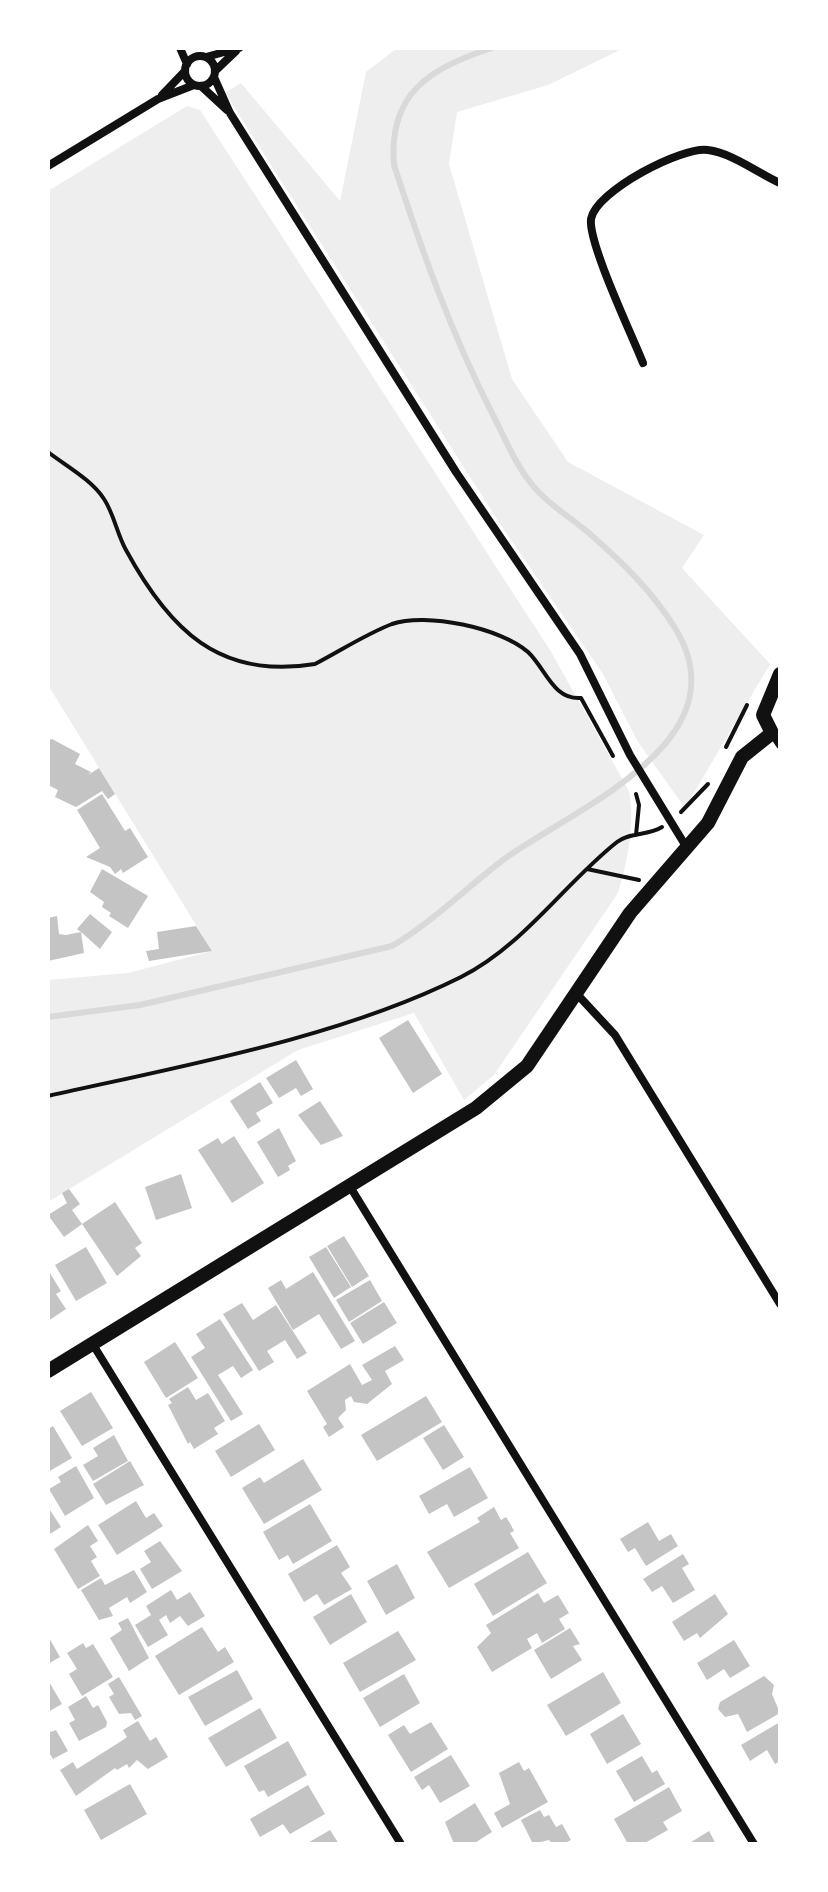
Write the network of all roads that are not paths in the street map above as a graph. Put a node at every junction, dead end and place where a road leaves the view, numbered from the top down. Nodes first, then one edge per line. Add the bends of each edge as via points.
1 (180, 48) edge
2 (191, 48) edge
3 (240, 48) edge
4 (203, 56) junction
5 (186, 68) junction
6 (215, 74) junction
7 (197, 85) junction
8 (158, 99) junction
9 (230, 113) junction
10 (48, 166) edge
11 (780, 183) edge
12 (643, 363) dead end
13 (780, 674) edge
14 (776, 739) edge
15 (687, 848) junction
16 (576, 993) junction
17 (349, 1185) junction
18 (780, 1304) edge
19 (92, 1343) junction
20 (48, 1371) edge
21 (401, 1844) edge
22 (754, 1844) edge

1 - 5 street
2 - 4 street
3 - 4 street
3 - 6 street
4 - 5 street
4 - 6 street
5 - 7 street
5 - 8 street
6 - 7 street
6 - 9 street
7 - 8 street
7 - 9 street
8 - 10 street
9 - 15 street via 463,484 580,654 630,755
11 - 12 street via 718,152 698,149 616,187 596,205 591,218 595,243
13 - 14 street via 763,715
14 - 15 street via 742,757 708,823
15 - 16 street via 652,886
16 - 17 street via 527,1066 504,1088
16 - 18 street via 615,1035
17 - 19 street
17 - 22 street
19 - 20 street
19 - 21 street

